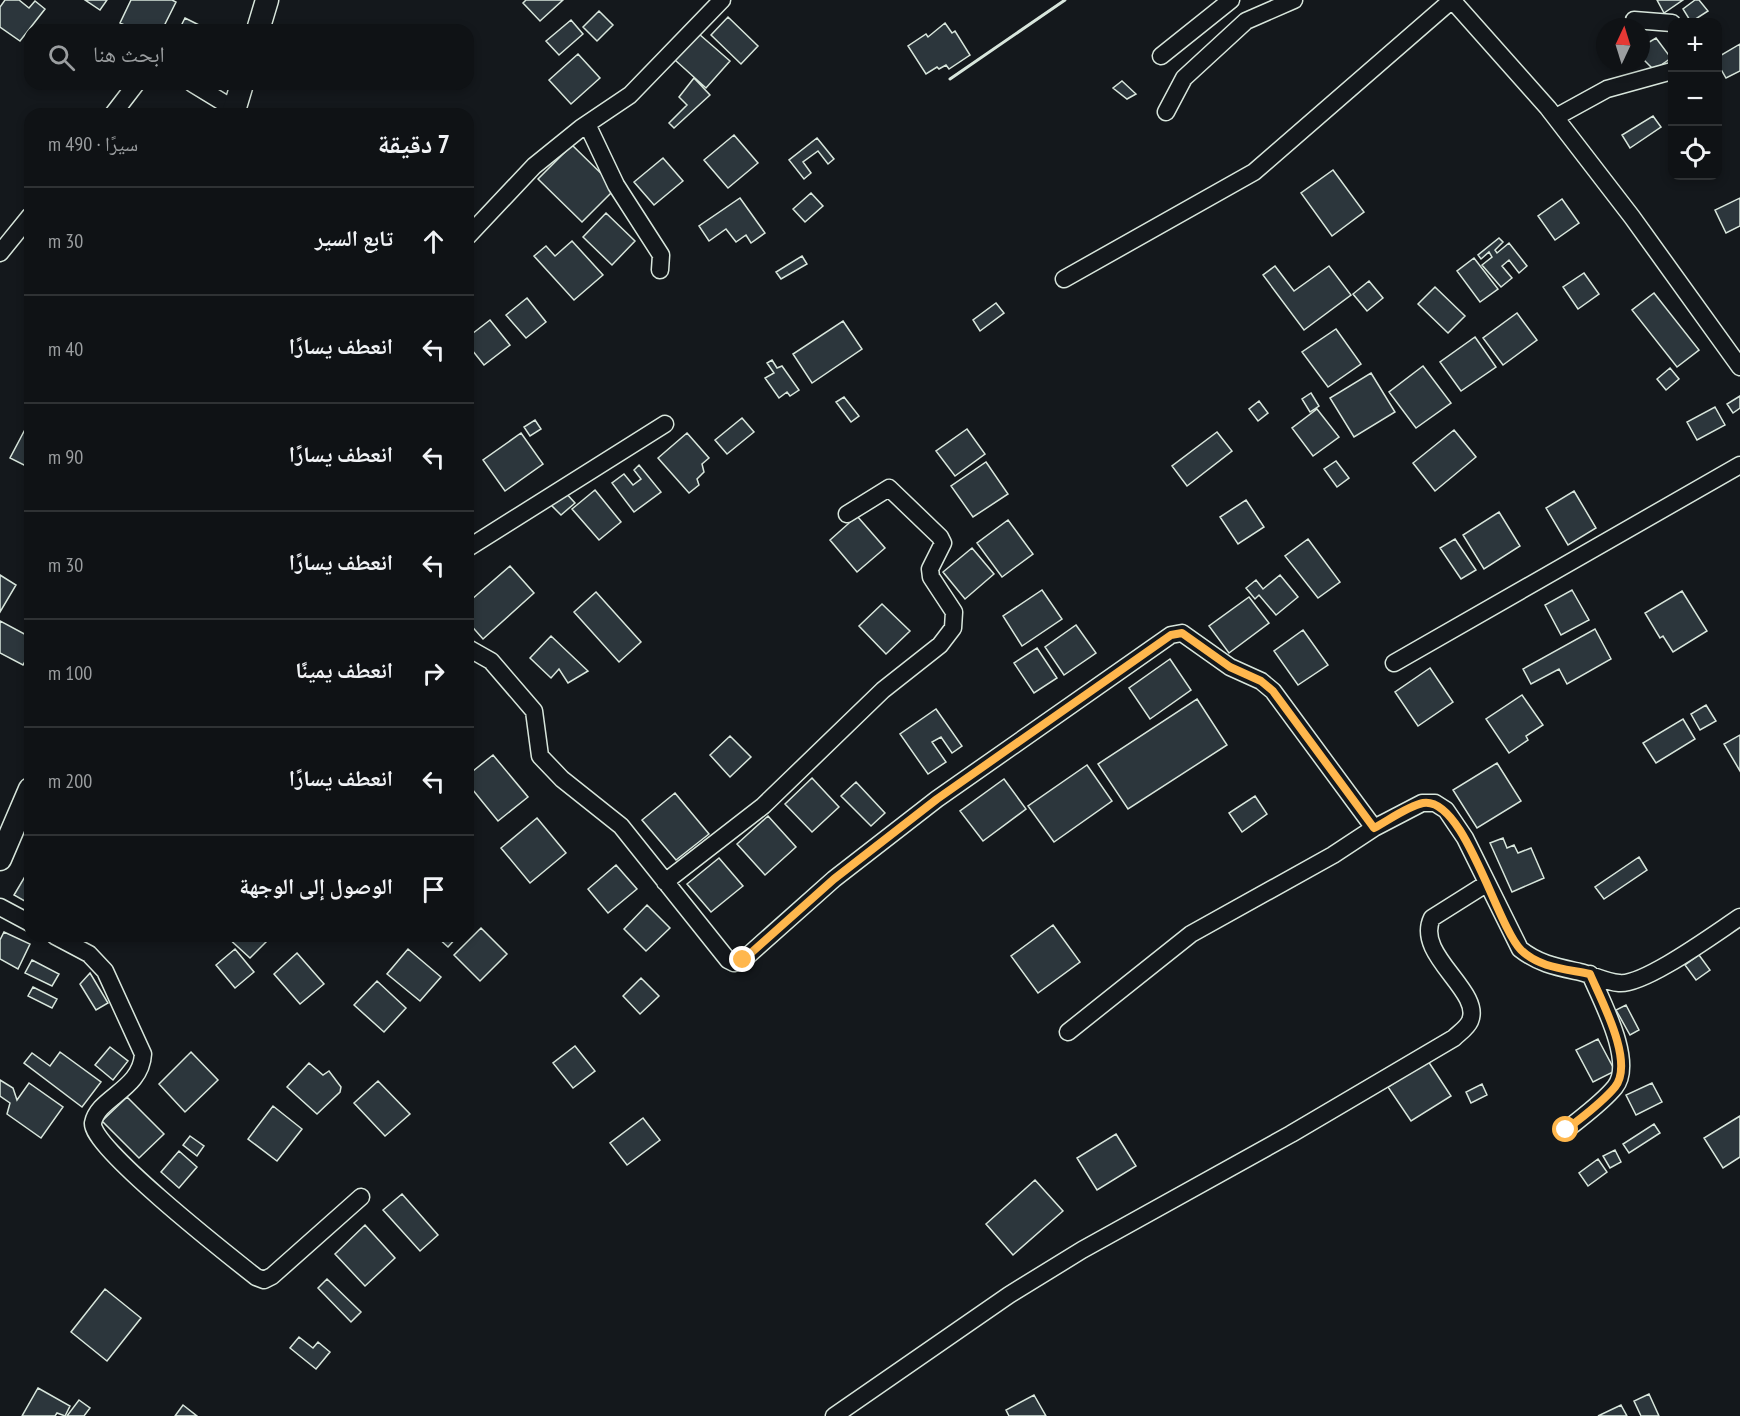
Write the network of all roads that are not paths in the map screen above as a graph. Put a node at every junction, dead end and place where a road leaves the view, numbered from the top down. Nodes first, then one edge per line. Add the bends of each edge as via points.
1 (267, 0) edge
2 (722, 0) edge
3 (1231, 0) edge
4 (1294, 0) edge
5 (1452, 0) edge
6 (1650, 21) edge
7 (1668, 23) edge
8 (260, 24) edge
9 (1161, 56) dead end
10 (1668, 72) edge
11 (131, 90) edge
12 (202, 90) edge
13 (240, 90) edge
14 (118, 108) edge
15 (227, 108) edge
16 (234, 108) edge
17 (1166, 111) dead end
18 (1556, 117) junction
19 (587, 124) junction
20 (24, 223) edge
21 (474, 230) edge
22 (0, 253) edge
23 (660, 270) dead end
24 (1064, 279) dead end
25 (1740, 367) edge
26 (665, 424) dead end
27 (1740, 465) edge
28 (847, 514) dead end
29 (474, 544) edge
30 (474, 651) edge
31 (1394, 663) dead end
32 (24, 803) edge
33 (1374, 828) junction
34 (0, 859) edge
35 (665, 882) junction
36 (1486, 884) junction
37 (0, 907) edge
38 (1740, 917) edge
39 (24, 920) edge
40 (66, 942) edge
41 (1590, 974) junction
42 (1068, 1032) dead end
43 (1566, 1130) dead end
44 (361, 1197) dead end
45 (834, 1416) edge

1 - 8 street
2 - 19 street via 630,95
3 - 9 street
4 - 17 street via 1246,21 1184,78
5 - 18 street
5 - 24 street via 1254,172
6 - 7 street
10 - 18 street via 1607,89
11 - 14 street
12 - 15 street
13 - 16 street
18 - 25 street
19 - 21 street via 534,166
19 - 23 street via 616,185 661,255
20 - 22 street
26 - 29 street
27 - 31 street
28 - 35 street via 889,488 940,537 943,543 930,569 931,576 954,612 953,628 940,645 883,690 763,806
30 - 35 street via 491,661 534,711 540,756 562,780 621,826
32 - 34 street
33 - 35 street via 1273,691 1182,633 1171,635 937,799 834,879 743,960 728,960
33 - 36 street via 1422,803 1435,803 1446,810 1465,838
33 - 42 street via 1191,934
36 - 41 street via 1520,949 1546,965
36 - 45 street via 1432,918 1428,925 1428,936 1472,1012 1470,1023 1454,1038 1082,1250 1009,1295
37 - 39 street
38 - 41 street via 1637,979 1621,984
40 - 44 street via 100,965 143,1054 142,1067 135,1078 98,1114 93,1124 95,1135 134,1176 264,1280
41 - 43 street via 1611,1021 1622,1063 1616,1086

